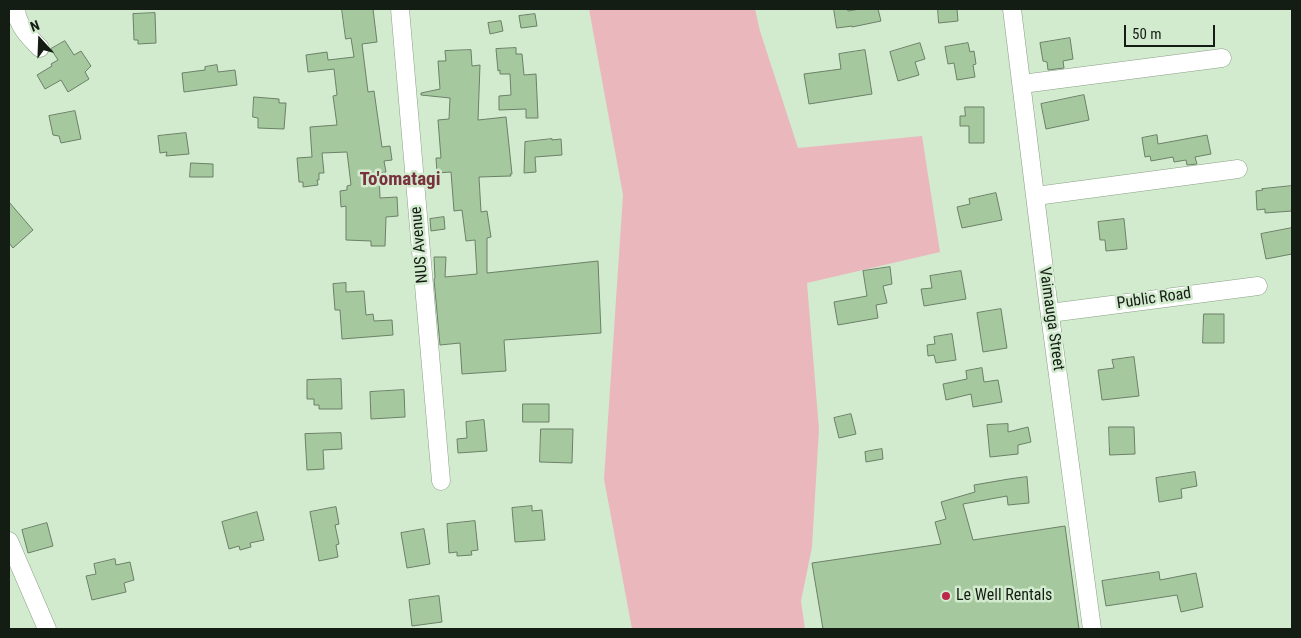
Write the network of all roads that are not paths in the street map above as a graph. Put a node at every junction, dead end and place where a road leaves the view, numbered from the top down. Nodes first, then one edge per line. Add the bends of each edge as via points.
1 (16, 9) edge
2 (400, 9) edge
3 (1012, 9) edge
4 (40, 48) dead end
5 (1222, 58) dead end
6 (1022, 84) junction
7 (1238, 168) dead end
8 (1036, 196) junction
9 (1258, 286) dead end
10 (1050, 313) junction
11 (441, 481) dead end
12 (9, 540) edge
13 (47, 629) edge
14 (1092, 629) edge

1 - 4 street via 28,36
2 - 11 street, NUS Avenue
3 - 6 street, Vaimauga Street
5 - 6 street
6 - 8 street, Vaimauga Street
7 - 8 street
8 - 10 street, Vaimauga Street
9 - 10 street, Public Road
10 - 14 street, Vaimauga Street
12 - 13 street

